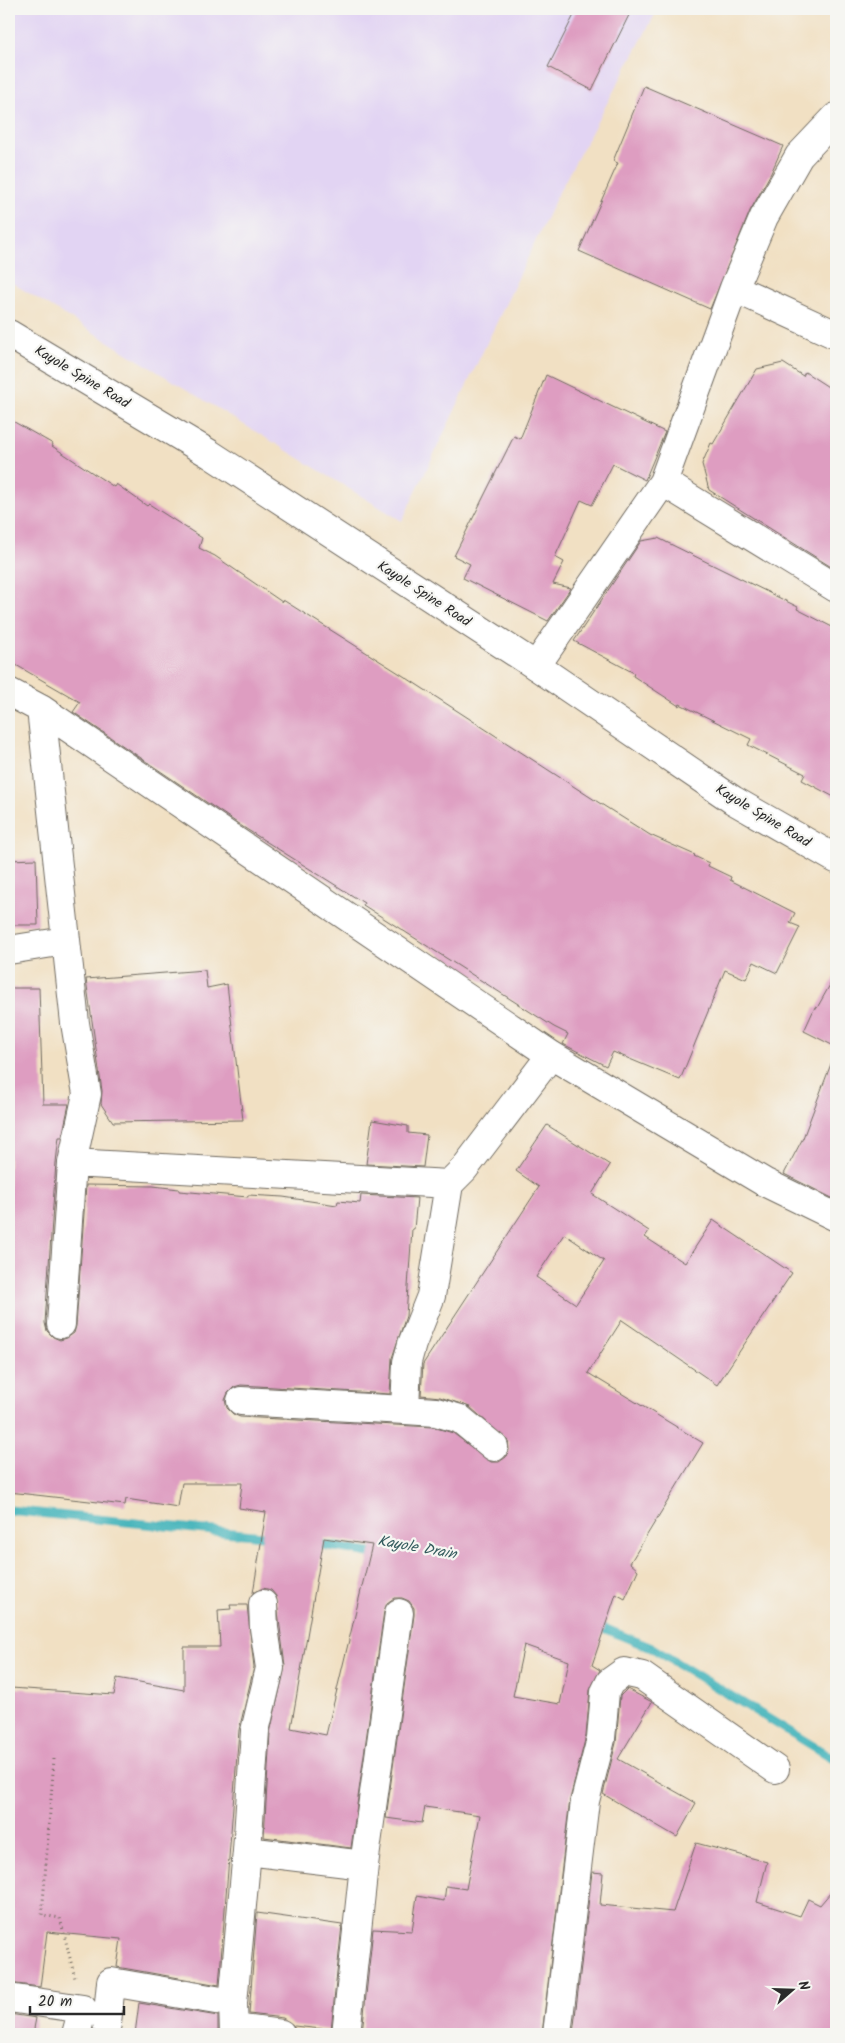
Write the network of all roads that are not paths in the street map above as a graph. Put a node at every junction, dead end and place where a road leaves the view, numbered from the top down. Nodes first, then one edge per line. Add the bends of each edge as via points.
1 (836, 117) edge
2 (734, 288) junction
3 (9, 334) edge
4 (836, 335) edge
5 (663, 482) junction
6 (836, 588) edge
7 (536, 666) junction
8 (9, 692) edge
9 (41, 710) junction
10 (836, 859) edge
11 (65, 941) junction
12 (9, 950) edge
13 (551, 1055) junction
14 (72, 1162) junction
15 (449, 1184) junction
16 (836, 1217) edge
17 (61, 1324) dead end
18 (241, 1401) dead end
19 (405, 1410) junction
20 (494, 1447) dead end
21 (263, 1604) dead end
22 (399, 1613) dead end
23 (775, 1769) dead end
24 (247, 1851) junction
25 (364, 1865) junction
26 (9, 1998) edge
27 (234, 2021) edge
28 (80, 2022) edge
29 (107, 2024) dead end
30 (281, 2034) edge
31 (346, 2034) edge
32 (557, 2034) edge

1 - 2 street via 799,156 764,217
2 - 4 street
2 - 5 street
3 - 7 street, Kayole Spine Road via 210,454
5 - 6 street
5 - 7 street
7 - 10 street, Kayole Spine Road via 733,800
8 - 9 street
9 - 11 street
9 - 13 street
11 - 12 street
11 - 14 street via 87,1094
13 - 15 street
13 - 16 street via 764,1182
14 - 15 street
14 - 17 street
15 - 19 street via 432,1296 407,1362
18 - 19 street
19 - 20 street via 436,1412 460,1419
21 - 24 street via 270,1668 255,1731
22 - 25 street
23 - 32 street via 642,1676 624,1672 610,1682 605,1692 601,1739 585,1801
24 - 25 street
24 - 27 street
25 - 31 street
26 - 28 street
27 - 29 street via 111,1982
27 - 30 street

